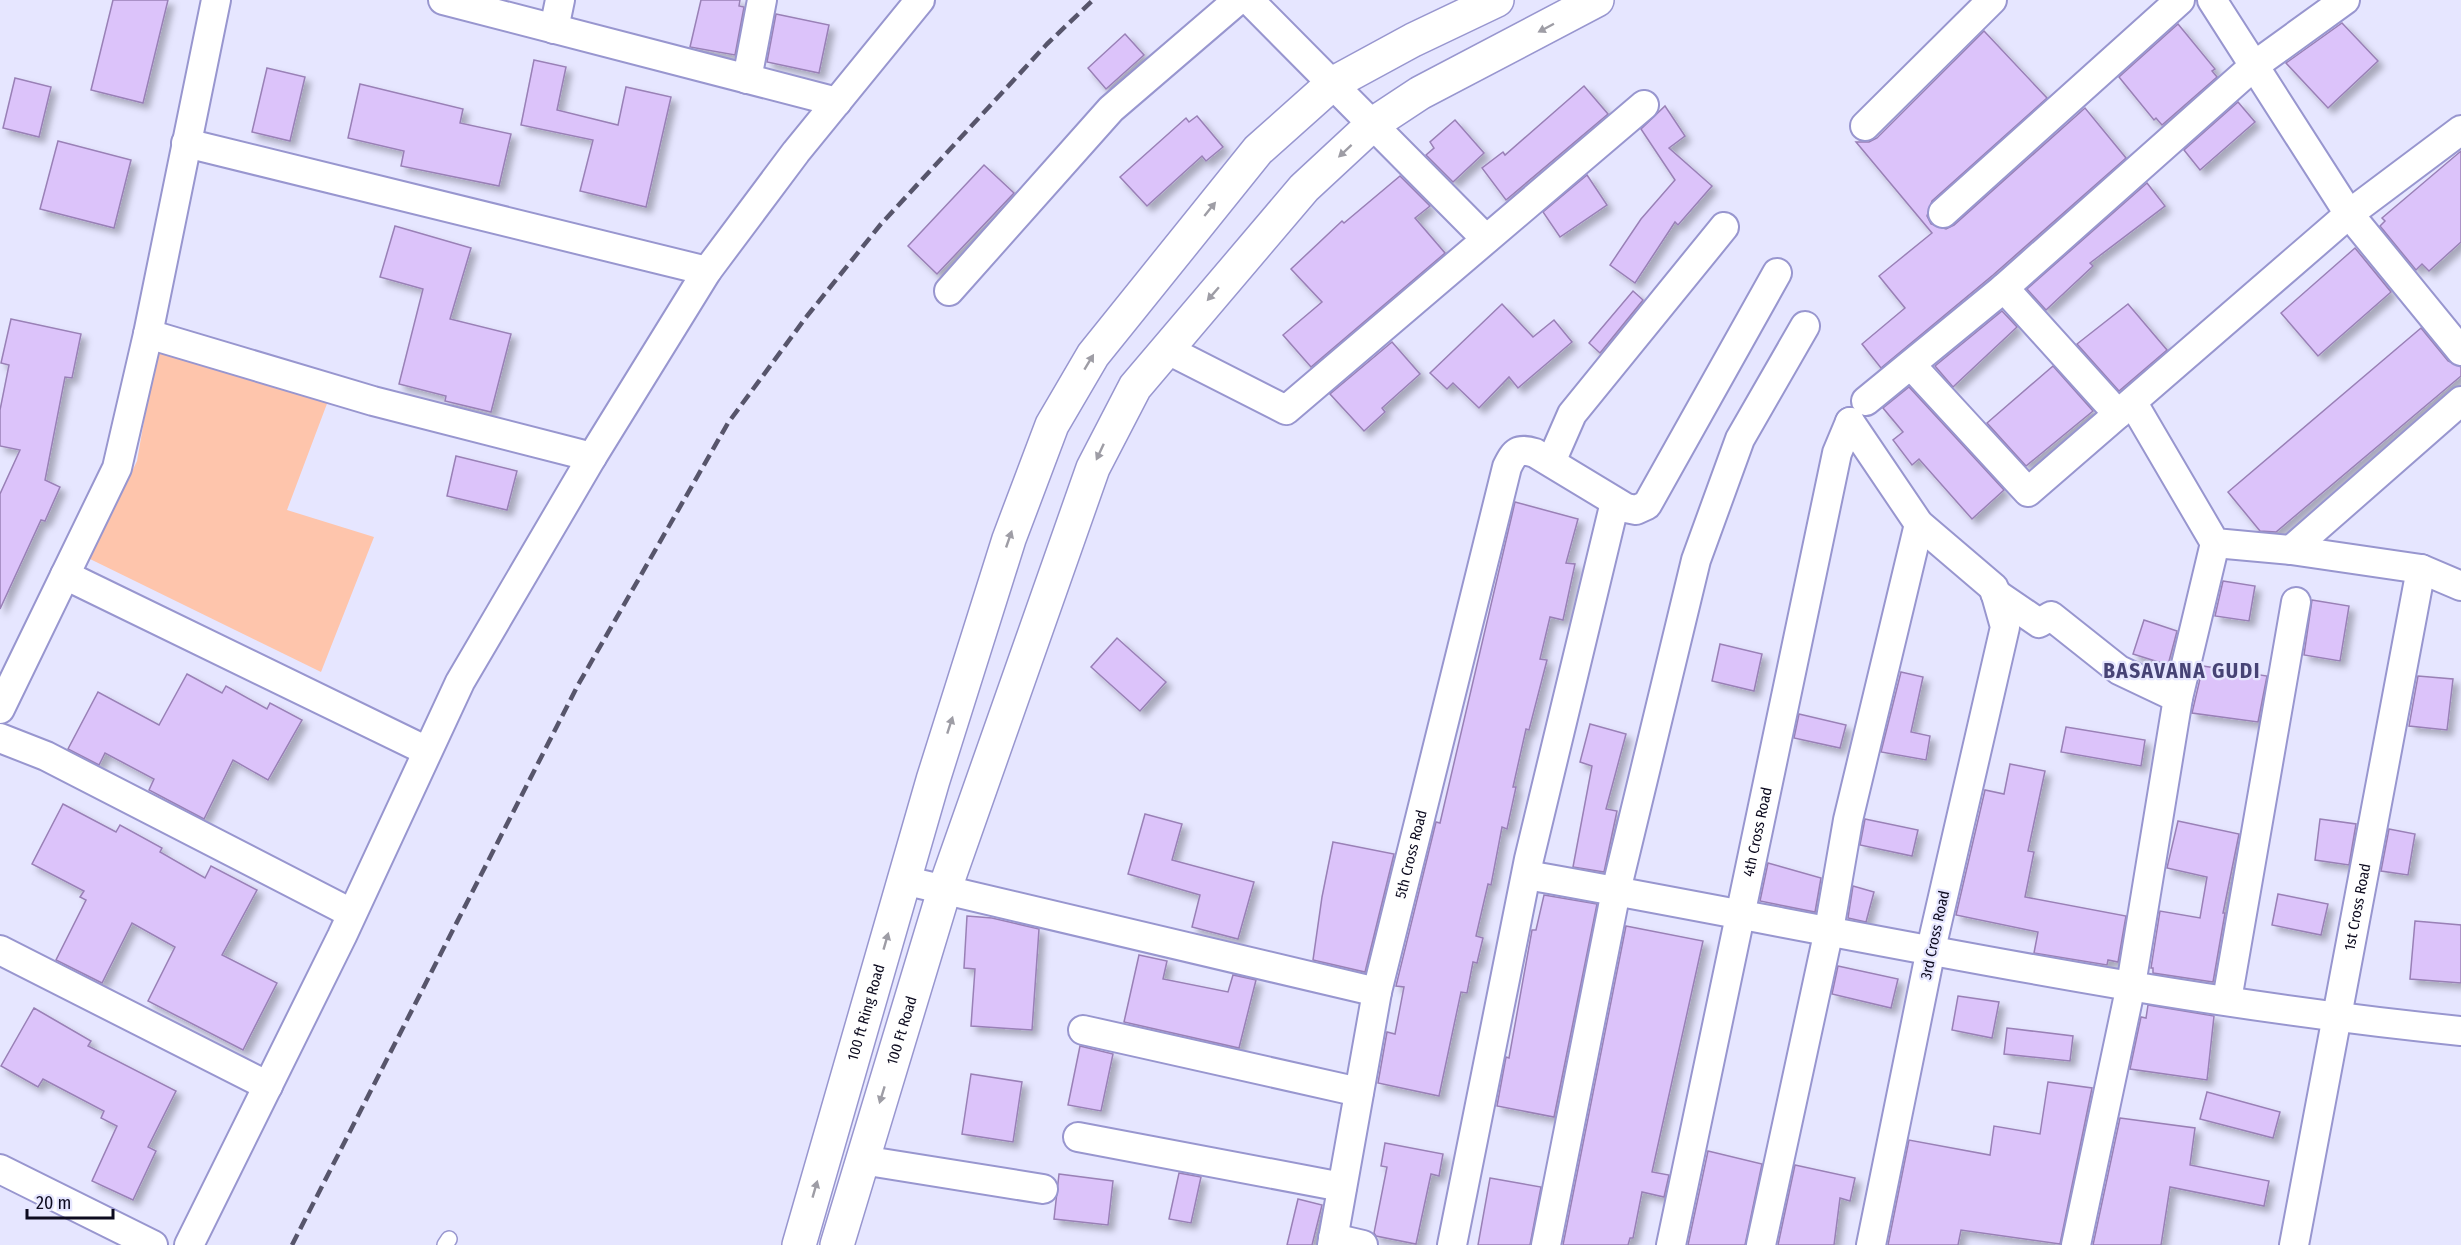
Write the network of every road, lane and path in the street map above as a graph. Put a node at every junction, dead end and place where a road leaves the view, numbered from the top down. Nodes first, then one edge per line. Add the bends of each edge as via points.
1 (216, 0) edge
2 (443, 0) edge
3 (560, 0) edge
4 (762, 0) edge
5 (920, 0) edge
6 (1238, 0) edge
7 (1249, 0) edge
8 (1497, 0) edge
9 (1598, 0) edge
10 (1992, 0) edge
11 (2180, 0) edge
12 (2212, 0) edge
13 (2345, 0) edge
14 (554, 29) junction
15 (2255, 65) junction
16 (747, 79) junction
17 (1332, 84) junction
18 (837, 102) junction
19 (1644, 105) dead end
20 (1373, 124) junction
21 (1865, 126) dead end
22 (2461, 130) edge
23 (186, 142) junction
24 (1944, 213) dead end
25 (2349, 214) junction
26 (1724, 227) dead end
27 (1486, 239) junction
28 (707, 270) junction
29 (1777, 273) dead end
30 (2004, 288) junction
31 (948, 291) dead end
32 (1805, 326) dead end
33 (148, 334) junction
34 (1166, 349) junction
35 (2461, 351) edge
36 (1911, 364) junction
37 (2461, 401) edge
38 (2126, 409) junction
39 (1858, 412) junction
40 (592, 457) junction
41 (1551, 462) junction
42 (1615, 502) junction
43 (1919, 524) junction
44 (2215, 543) junction
45 (2291, 550) junction
46 (2421, 569) junction
47 (65, 575) junction
48 (2461, 586) edge
49 (1995, 593) junction
50 (2296, 602) dead end
51 (2178, 698) junction
52 (0, 709) edge
53 (0, 738) edge
54 (427, 751) junction
55 (1527, 875) junction
56 (903, 880) junction
57 (944, 891) junction
58 (1616, 891) junction
59 (351, 913) junction
60 (1741, 913) junction
61 (1829, 930) junction
62 (1931, 949) junction
63 (0, 950) edge
64 (2131, 985) junction
65 (1377, 992) junction
66 (2227, 1000) junction
67 (2336, 1019) junction
68 (1083, 1030) dead end
69 (2461, 1031) edge
70 (268, 1086) junction
71 (1359, 1092) junction
72 (1078, 1137) dead end
73 (862, 1160) junction
74 (0, 1169) edge
75 (1342, 1187) junction
76 (1043, 1189) dead end
77 (1332, 1242) edge
78 (153, 1245) edge
79 (189, 1245) edge
80 (799, 1245) edge
81 (837, 1245) edge
82 (1363, 1245) edge
83 (1452, 1245) edge
84 (1546, 1245) edge
85 (1671, 1245) edge
86 (1761, 1245) edge
87 (1871, 1245) edge
88 (2076, 1245) edge
89 (2294, 1245) edge

1 - 23 street
2 - 14 street
3 - 14 street
4 - 16 street
5 - 18 street
6 - 31 street via 1111,109
7 - 17 street
8 - 17 main road, 100 ft Ring Road
9 -> 20 main road, 100 Ft Road via 1420,93
10 - 21 street
11 - 24 street
12 - 15 street
13 - 15 street
14 - 16 street
15 - 25 street
15 - 30 street
16 - 18 street
17 - 20 street
56 -> 17 main road, 100 ft Ring Road via 1009,539 1052,425 1093,355 1258,150
18 - 28 street
19 - 27 street
20 - 27 street
20 -> 34 main road, 100 Ft Road via 1304,188
22 - 25 street
23 - 28 street
23 - 33 street
25 - 35 street
25 - 38 street
26 - 41 street via 1572,414
27 - 34 street via 1286,410
28 - 40 street
29 - 42 street via 1647,505 1636,510
30 - 36 street
30 - 38 street
32 - 58 street via 1740,439 1716,500 1696,561
33 - 40 street via 373,401
33 - 47 street via 117,468
34 -> 57 main road, 100 Ft Road via 1135,387 1093,468
36 - 38 street via 2028,492
36 - 39 street
37 - 45 street
38 - 44 street
39 - 43 street
39 - 60 street, 4th Cross Road via 1837,453
40 - 54 street via 460,682
41 - 42 street
41 - 65 street, 5th Cross Road via 1521,449 1514,452 1507,467
42 - 55 street
43 - 49 street via 1994,588
43 - 61 street via 1848,820
44 - 45 street
44 - 51 street
45 - 46 street
46 - 48 street
46 - 67 street, 1st Cross Road
47 - 52 street
47 - 54 street
49 - 51 street via 2039,624 2051,616 2119,670
49 - 62 street, 3rd Cross Road via 2005,627
50 - 66 street
51 - 64 street
53 - 59 street via 46,756
54 - 59 street
55 - 58 street
55 - 83 street
56 - 57 street
80 -> 56 main road, 100 ft Ring Road
57 - 65 street
57 -> 73 main road, 100 Ft Road
58 - 60 street
58 - 84 street
59 - 70 street
60 - 61 street
60 - 85 street, 4th Cross Road
61 - 62 street
61 - 86 street
62 - 64 street
62 - 87 street, 3rd Cross Road
63 - 70 street
64 - 66 street
64 - 88 street
65 - 71 street, 5th Cross Road
66 - 67 street
67 - 69 street
67 - 89 street, 1st Cross Road
68 - 71 street
70 - 79 street
71 - 75 street, 5th Cross Road
72 - 75 street
73 - 76 street
73 - 81 main road, 100 Ft Road
74 - 78 street
75 - 77 street, 5th Cross Road
77 - 82 street

